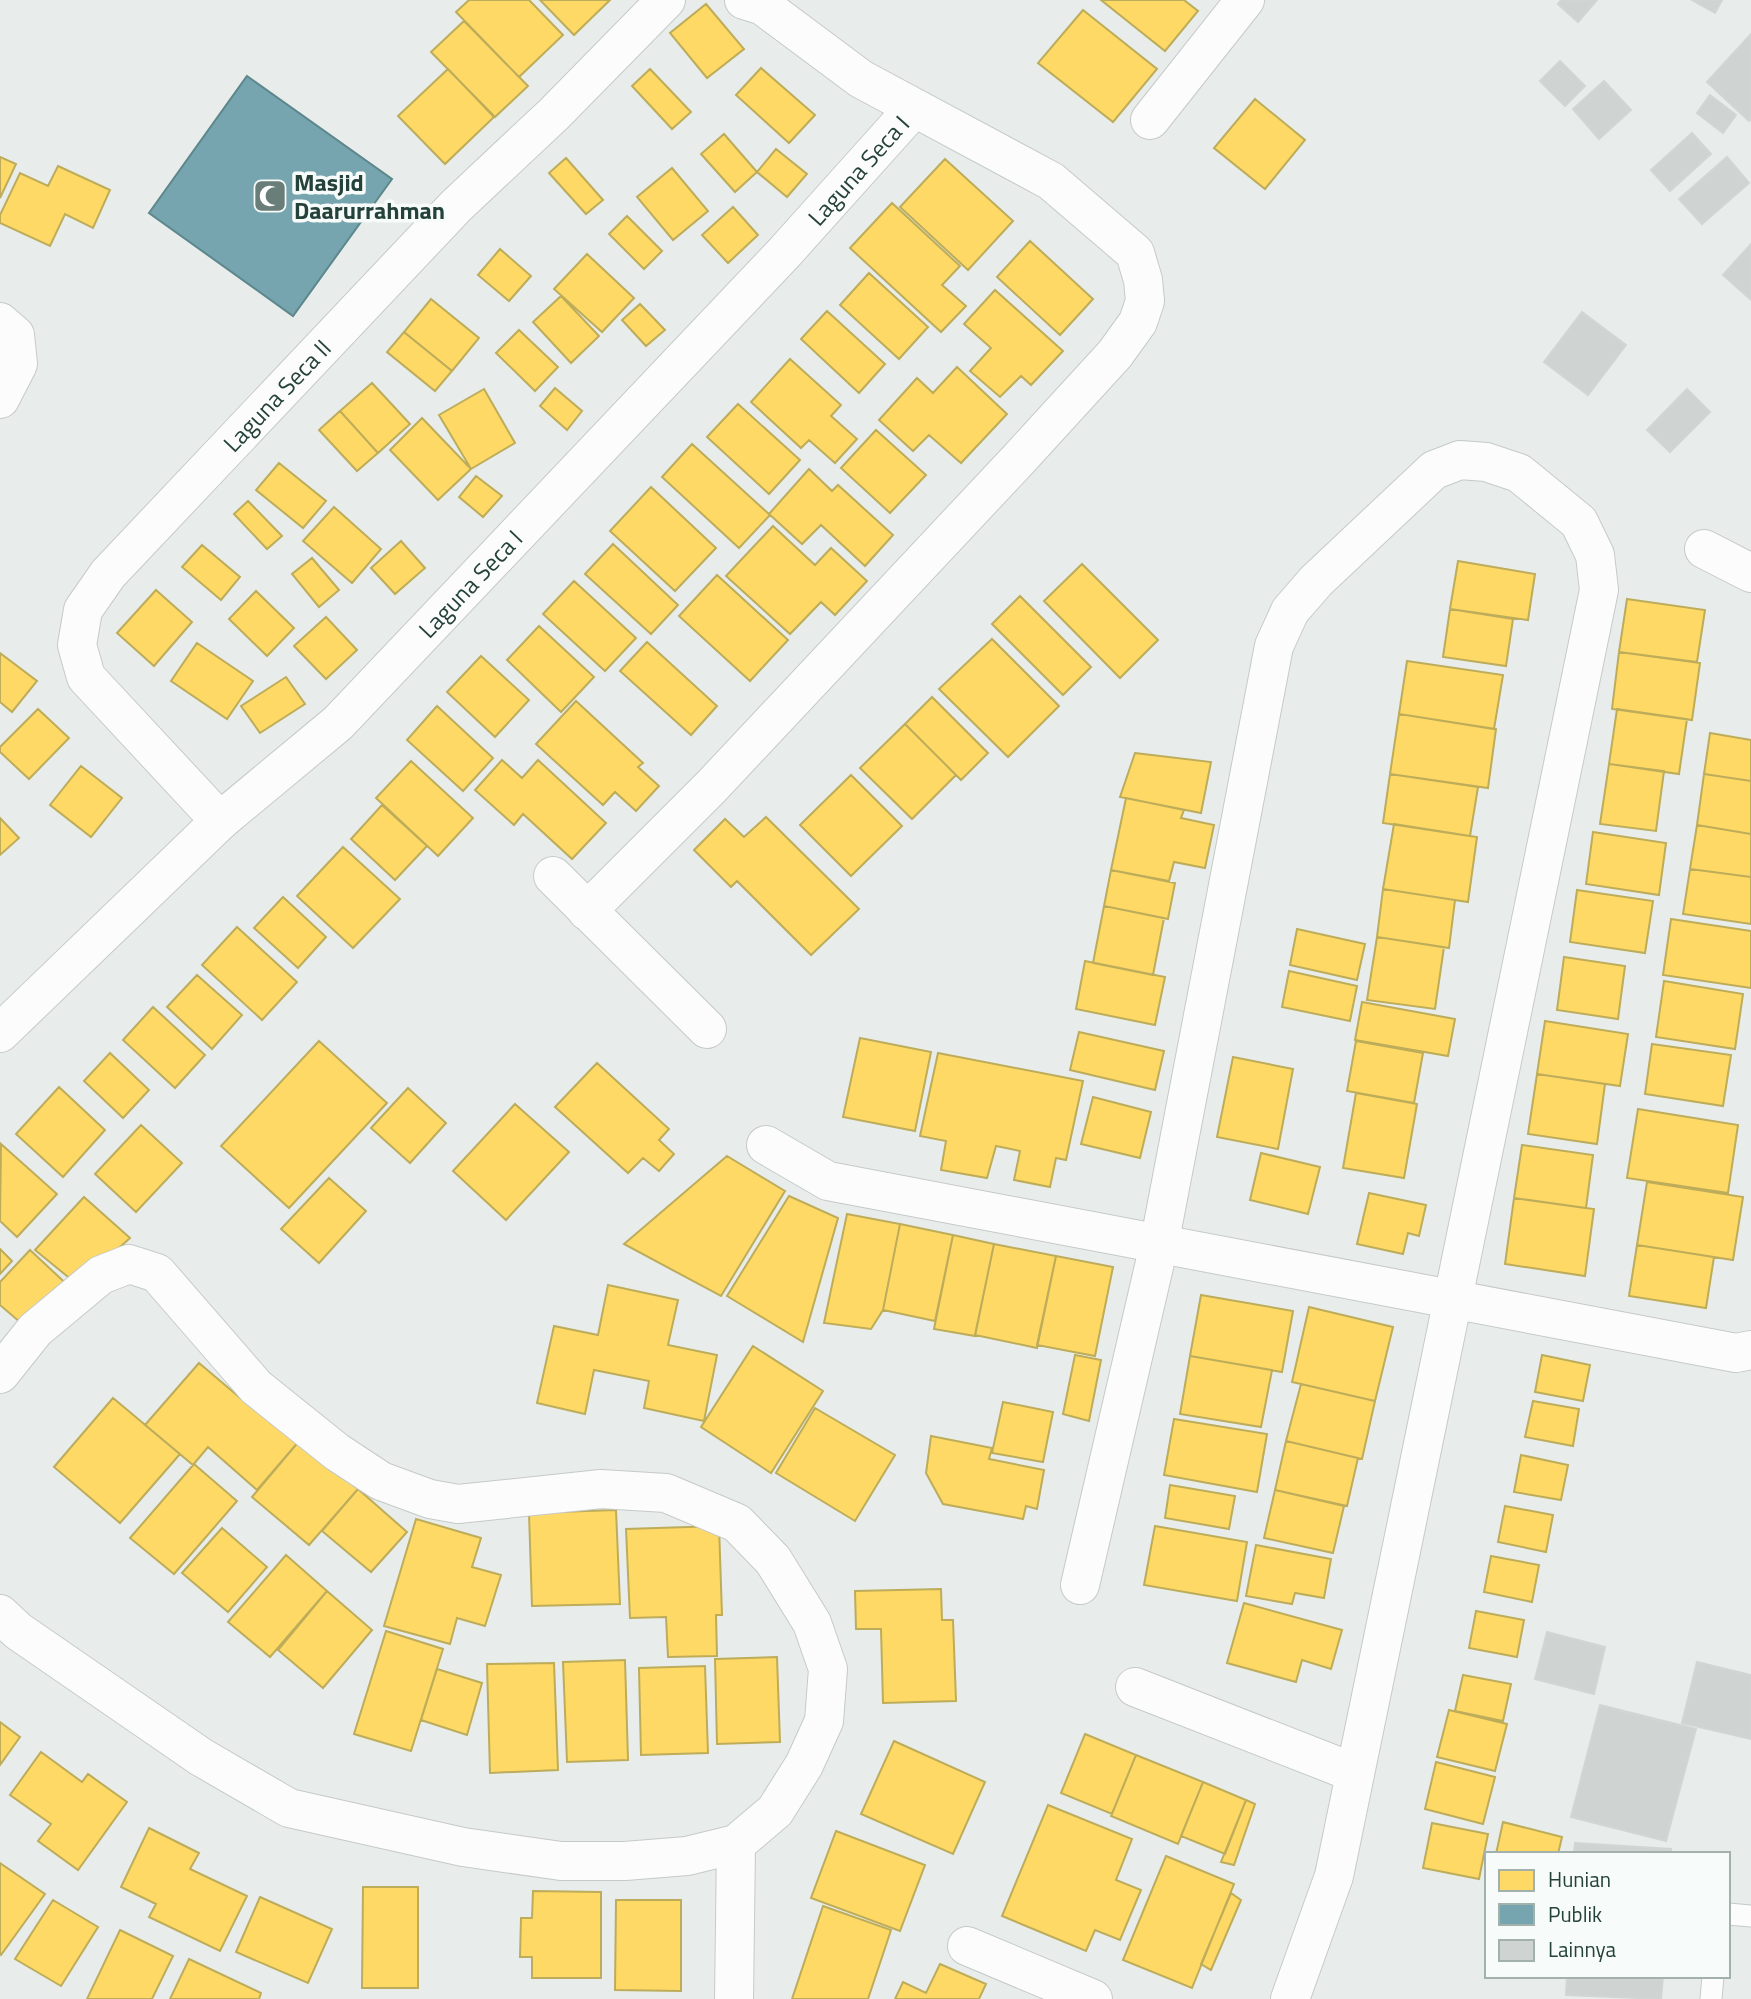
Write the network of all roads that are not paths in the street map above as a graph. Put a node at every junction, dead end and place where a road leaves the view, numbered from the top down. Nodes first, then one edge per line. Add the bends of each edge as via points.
1 (666, 0) edge
2 (744, 0) edge
3 (1245, 0) edge
4 (914, 108) junction
5 (1150, 120) dead end
6 (0, 322) edge
7 (0, 399) edge
8 (1704, 549) dead end
9 (1751, 573) edge
10 (220, 821) junction
11 (553, 876) dead end
12 (587, 911) junction
13 (707, 1029) dead end
14 (0, 1033) edge
15 (766, 1145) dead end
16 (1159, 1245) junction
17 (1455, 1301) junction
18 (1751, 1347) edge
19 (0, 1374) edge
20 (1080, 1585) dead end
21 (0, 1614) edge
22 (1135, 1687) dead end
23 (1355, 1773) junction
24 (736, 1844) junction
25 (1730, 1914) edge
26 (1751, 1916) edge
27 (967, 1945) dead end
28 (1713, 1978) edge
29 (734, 1999) edge
30 (1093, 1999) edge
31 (1290, 1999) edge
32 (1711, 1999) edge

1 - 10 street, Laguna Seca II via 456,206 108,574 83,610 77,645 86,677
2 - 4 street via 763,6 861,79
3 - 5 street
4 - 10 street, Laguna Seca I via 775,263 338,723
4 - 12 street via 1051,181 1135,253 1145,301 1138,322 1115,354 1009,470
6 - 7 street via 15,335 18,364
8 - 9 street
10 - 14 street, Laguna Seca I
11 - 12 street
12 - 13 street
15 - 16 street via 828,1181
16 - 17 street
16 - 17 street via 1274,646 1290,611 1316,580 1434,470 1460,460 1486,462 1519,473 1580,522 1595,555 1600,590
16 - 20 street
17 - 18 street via 1737,1353
17 - 23 street
19 - 24 street via 35,1330 64,1304 101,1275 129,1264 157,1273 256,1387 381,1481 430,1500 458,1504 601,1489 666,1493 737,1523 773,1560 812,1623 828,1669 824,1721 804,1765 775,1811
21 - 24 street via 201,1757 289,1808 463,1847 561,1861 687,1856
22 - 23 street
23 - 31 street via 1334,1876
24 - 29 street
25 - 26 lane
27 - 30 street
28 - 32 lane

